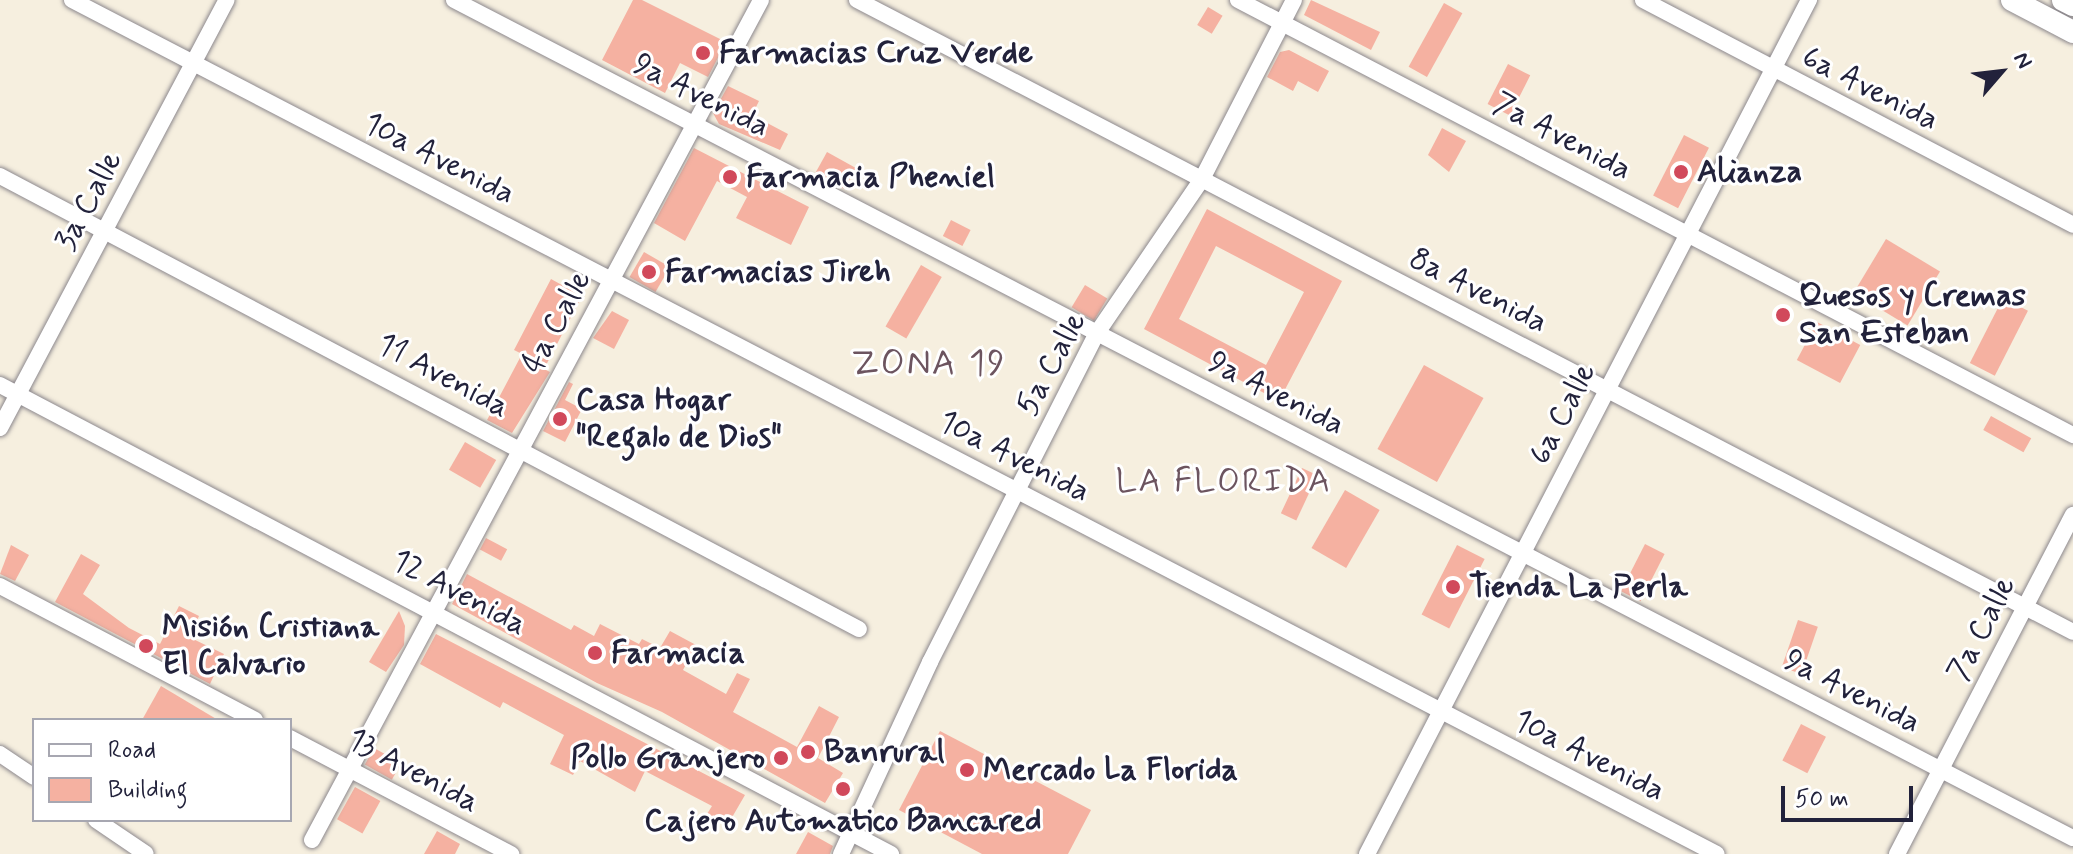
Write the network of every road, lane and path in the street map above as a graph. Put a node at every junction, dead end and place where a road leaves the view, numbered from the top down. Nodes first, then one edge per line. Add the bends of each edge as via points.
1 (72, 0) edge
2 (227, 0) edge
3 (454, 0) edge
4 (761, 0) edge
5 (857, 0) edge
6 (1238, 0) edge
7 (1294, 0) edge
8 (1643, 0) edge
9 (1809, 0) edge
10 (2012, 0) edge
11 (2063, 0) edge
12 (2073, 5) edge
13 (1282, 23) junction
14 (2073, 32) edge
15 (193, 63) junction
16 (1773, 70) junction
17 (694, 125) junction
18 (0, 176) edge
19 (1202, 179) junction
20 (2073, 225) edge
21 (105, 230) junction
22 (1688, 235) junction
23 (611, 280) junction
24 (1097, 333) junction
25 (0, 385) edge
26 (1607, 390) junction
27 (18, 394) junction
28 (0, 428) edge
29 (2073, 435) edge
30 (521, 449) junction
31 (1018, 491) junction
32 (2073, 515) edge
33 (1523, 553) junction
34 (0, 586) edge
35 (2025, 607) junction
36 (434, 611) junction
37 (859, 629) dead end
38 (2073, 632) edge
39 (1442, 711) junction
40 (251, 718) edge
41 (292, 739) edge
42 (0, 754) edge
43 (350, 770) junction
44 (1941, 770) junction
45 (32, 776) edge
46 (99, 822) edge
47 (852, 834) junction
48 (2073, 838) edge
49 (312, 840) dead end
50 (146, 854) edge
51 (511, 854) edge
52 (841, 854) edge
53 (891, 854) edge
54 (1367, 854) edge
55 (1717, 854) edge
56 (1897, 854) edge

1 - 15 street, 10a Avenida
2 - 15 street, 3a Calle
3 - 17 street, 9a Avenida
4 - 17 street, 4a Calle
5 - 19 street, 8a Avenida
6 - 13 street, 7a Avenida
7 - 13 street, 5a Calle
8 - 16 street, 6a Avenida
9 - 16 street, 6a Calle
10 - 14 main road
11 - 12 main road
13 - 19 street, 5a Calle
13 - 22 street, 7a Avenida
15 - 21 street, 3a Calle
15 - 23 street, 10a Avenida
16 - 20 street, 6a Avenida
16 - 22 street, 6a Calle
17 - 23 street, 4a Calle
17 - 24 street, 9a Avenida
18 - 21 street, 11 Avenida
19 - 24 street, 5a Calle
19 - 26 street, 8a Avenida
21 - 27 street, 3a Calle
21 - 30 street, 11 Avenida
22 - 26 street, 6a Calle
22 - 29 street, 7a Avenida
23 - 30 street, 4a Calle
23 - 31 street, 10a Avenida
24 - 31 street, 5a Calle
24 - 33 street, 9a Avenida
25 - 27 street, 12 Avenida
26 - 33 street, 6a Calle
26 - 35 street, 8a Avenida
27 - 28 street, 3a Calle
27 - 36 street, 12 Avenida
30 - 36 street, 4a Calle
30 - 37 street, 11 Avenida
31 - 39 street, 10a Avenida
31 - 47 street, 5a Calle via 930,662
32 - 35 street, 7a Calle
33 - 39 street, 6a Calle
33 - 44 street, 9a Avenida
34 - 40 street
35 - 38 street, 8a Avenida
35 - 44 street, 7a Calle
36 - 43 street, 4a Calle
36 - 47 street, 12 Avenida
39 - 54 street, 6a Calle
39 - 55 street, 10a Avenida
41 - 43 street, 13 Avenida
42 - 45 street
43 - 49 street, 4a Calle
43 - 51 street, 13 Avenida
44 - 48 street, 9a Avenida
44 - 56 street, 7a Calle
46 - 50 street
47 - 52 street, 5a Calle
47 - 53 street, 12 Avenida

